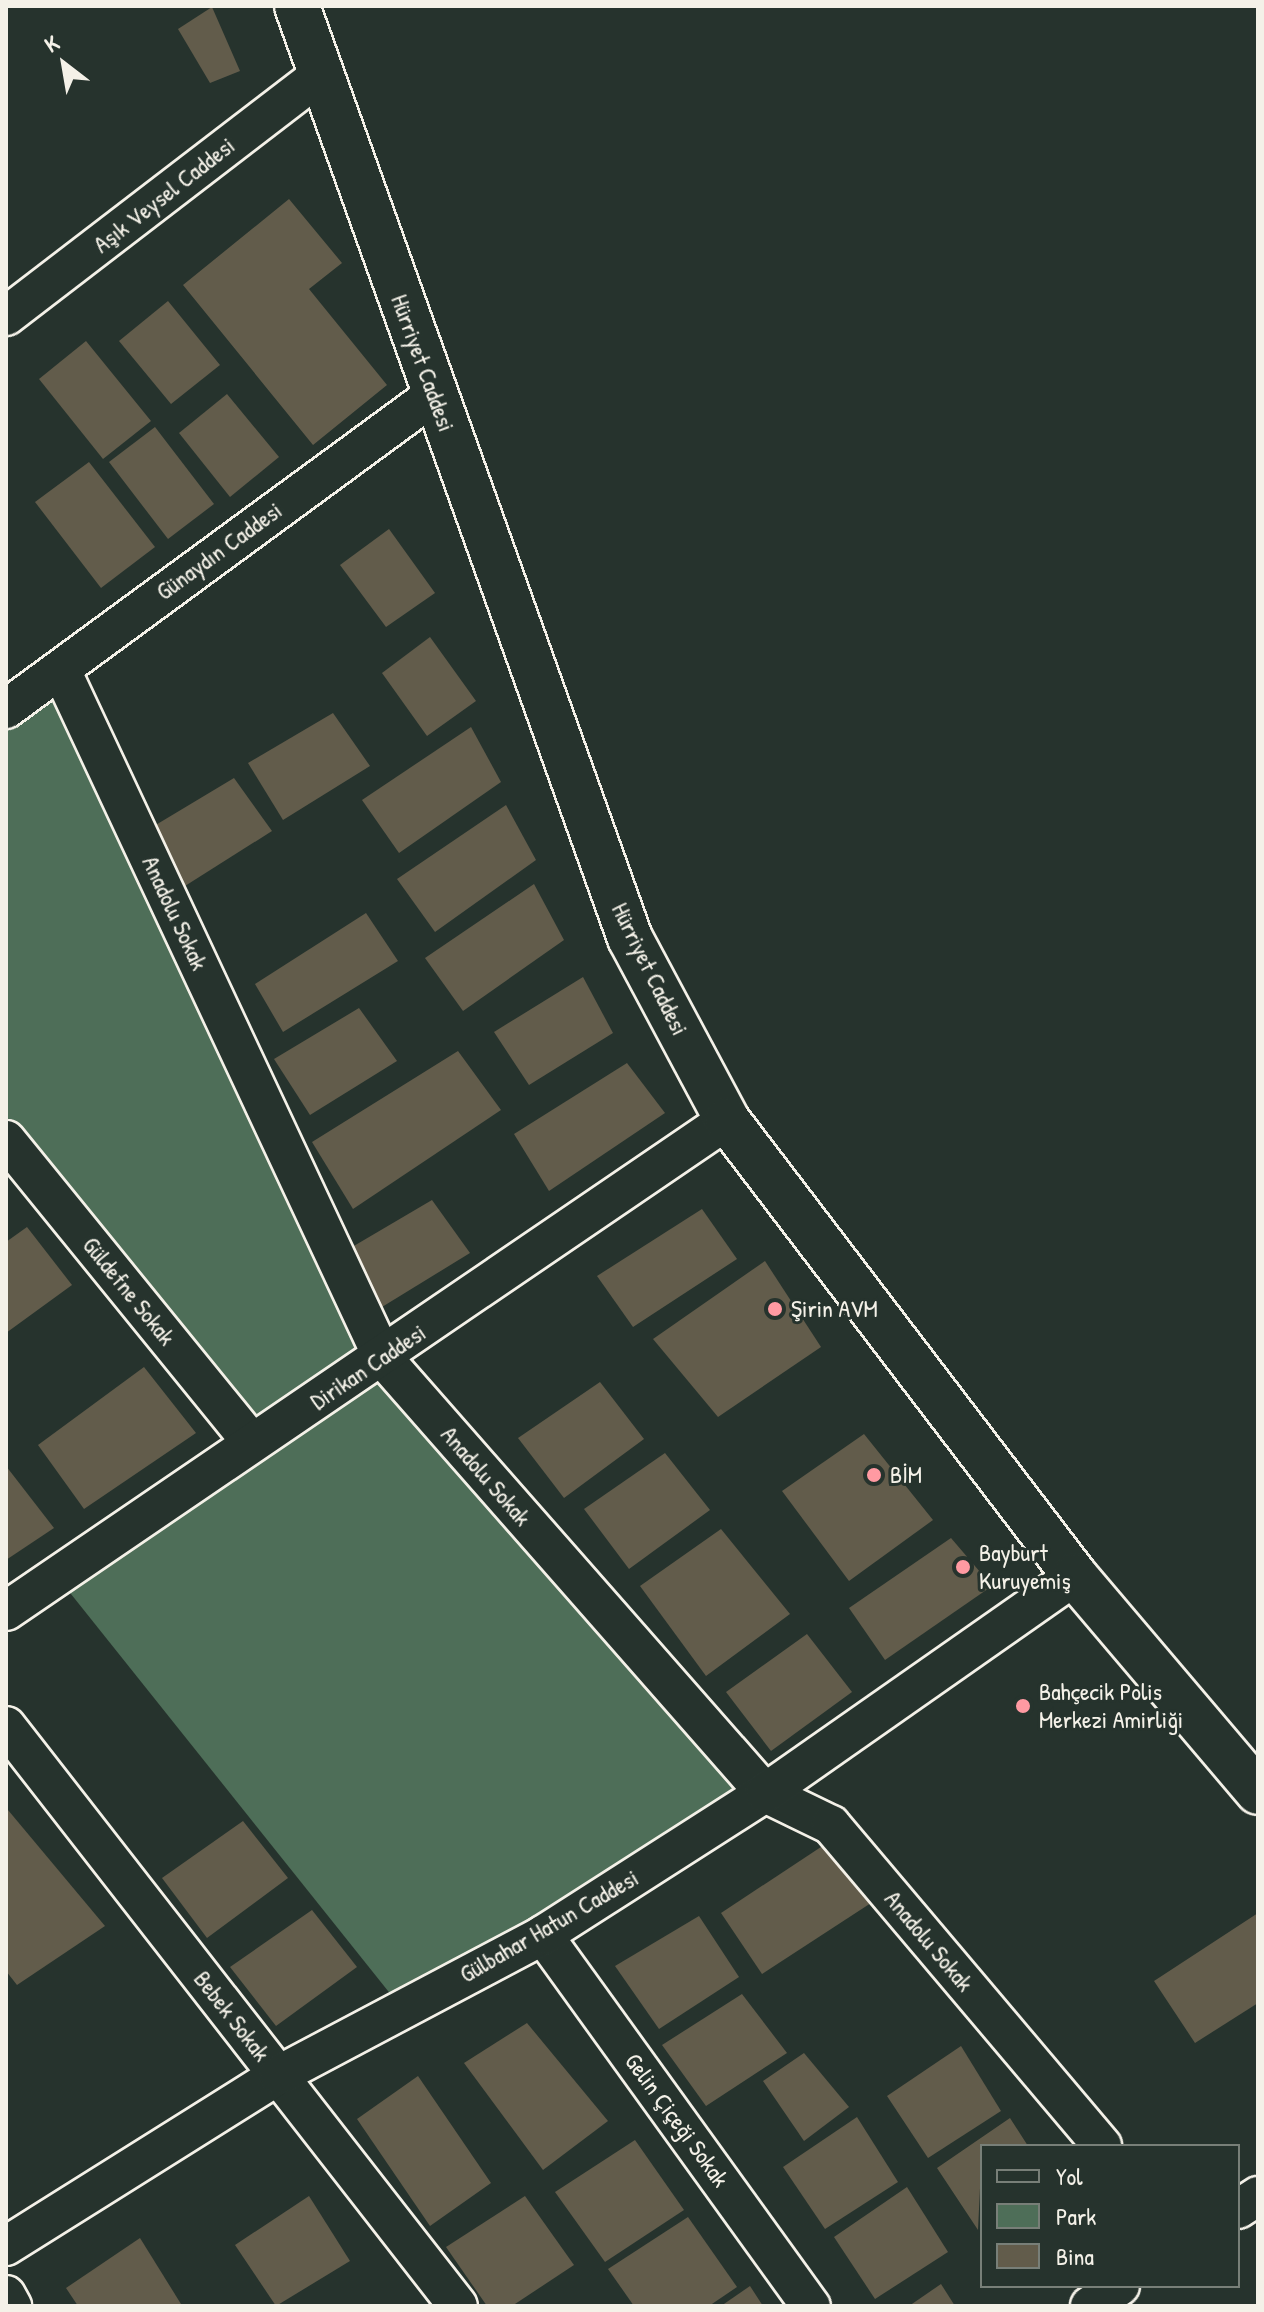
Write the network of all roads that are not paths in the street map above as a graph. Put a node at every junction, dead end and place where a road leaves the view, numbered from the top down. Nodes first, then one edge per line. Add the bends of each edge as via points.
1 (297, 6) edge
2 (321, 74) junction
3 (6, 316) edge
4 (434, 395) junction
5 (61, 670) junction
6 (6, 709) edge
7 (727, 1120) junction
8 (6, 1140) edge
9 (383, 1358) junction
10 (252, 1443) junction
11 (1075, 1576) junction
12 (6, 1611) edge
13 (6, 1726) edge
14 (1258, 1792) edge
15 (765, 1793) junction
16 (543, 1935) junction
17 (279, 2075) junction
18 (1100, 2144) edge
19 (1258, 2196) edge
20 (1240, 2208) edge
21 (6, 2246) edge
22 (1117, 2288) edge
23 (6, 2295) edge
24 (12, 2306) edge
25 (458, 2306) edge
26 (811, 2306) edge
27 (1090, 2306) edge

1 - 2 street, Hürriyet Caddesi
2 - 3 street, Aşık Veysel Caddesi
2 - 4 street, Hürriyet Caddesi
4 - 5 street, Günaydın Caddesi
4 - 7 street, Hürriyet Caddesi via 630,938
5 - 6 street, Günaydın Caddesi
5 - 9 street, Anadolu Sokak
7 - 9 street, Dirikan Caddesi
7 - 11 street, Hürriyet Caddesi
8 - 10 street, Güldefne Sokak
9 - 10 street, Dirikan Caddesi
9 - 15 street, Anadolu Sokak
10 - 12 street, Dirikan Caddesi
11 - 14 street, Hürriyet Caddesi
11 - 15 street, Gülbahar Hatun Caddesi
13 - 17 street, Bebek Sokak
15 - 16 street, Gülbahar Hatun Caddesi
15 - 18 street, Anadolu Sokak via 831,1825
16 - 17 street, Gülbahar Hatun Caddesi
16 - 26 street, Gelin Çiçeği Sokak
17 - 21 street, Gülbahar Hatun Caddesi
17 - 25 street, Bebek Sokak
19 - 20 street
22 - 27 street
23 - 24 street

